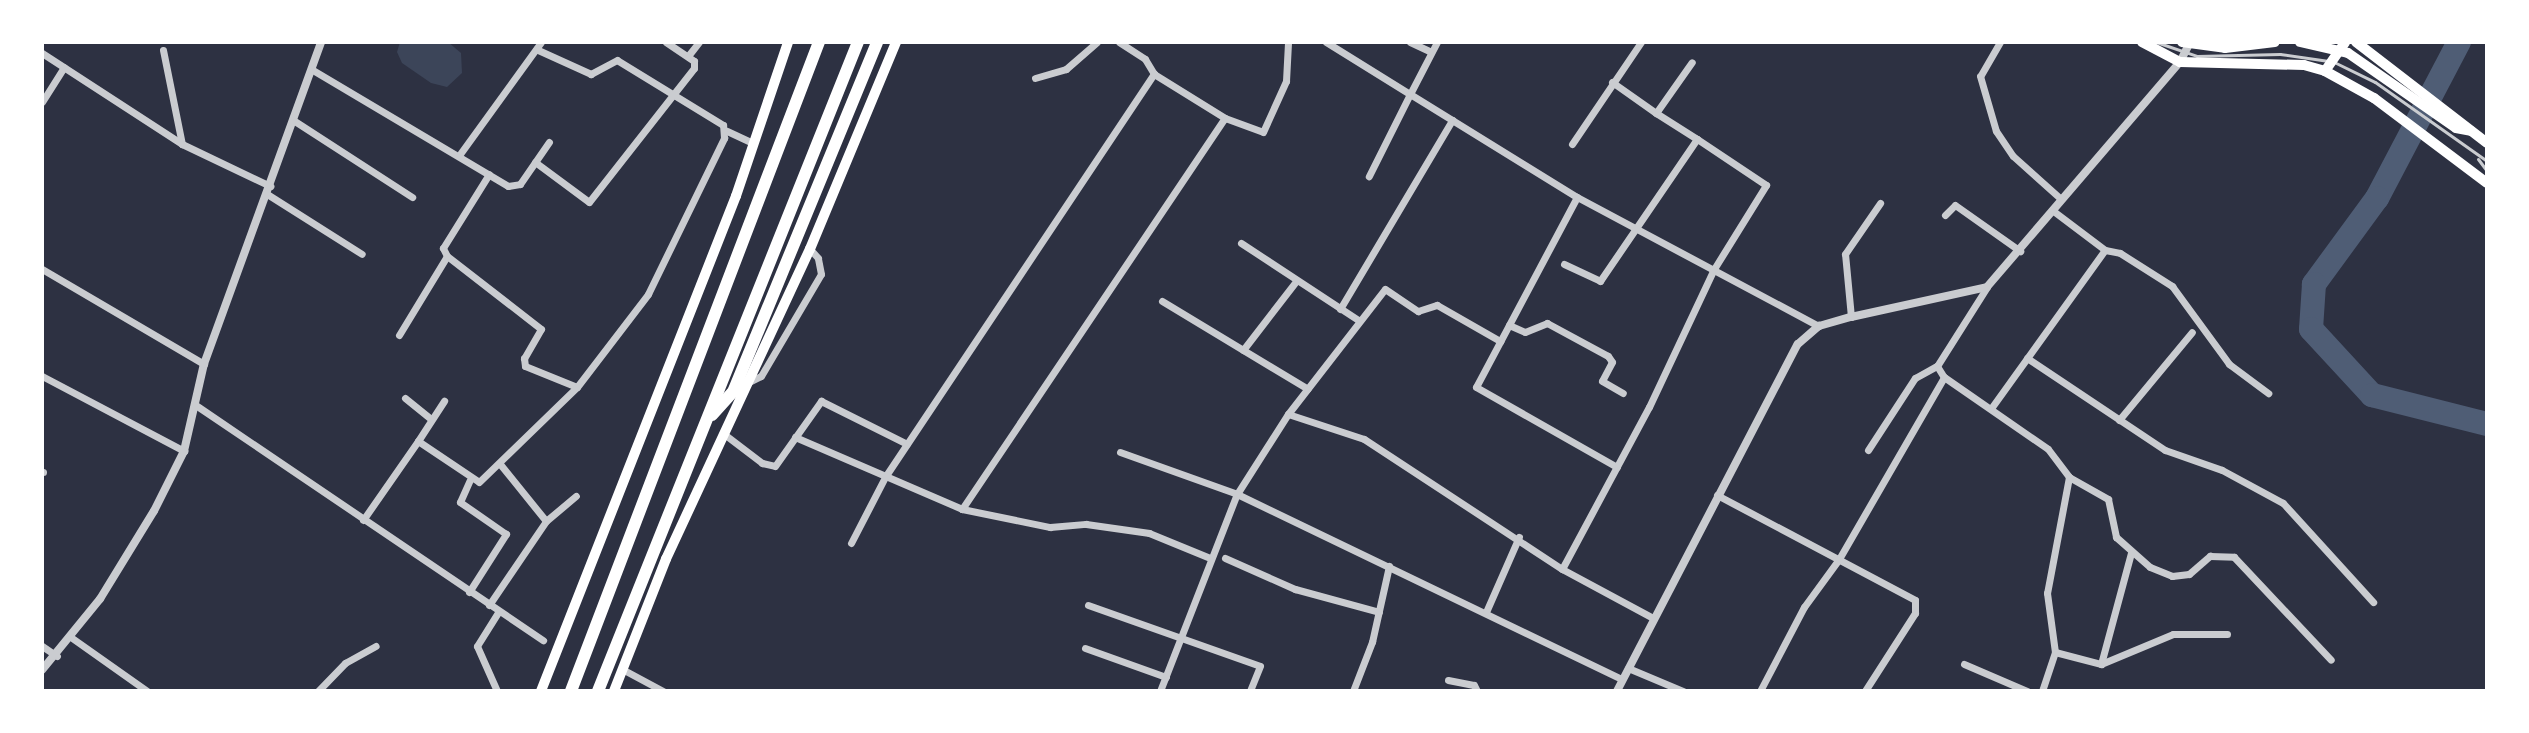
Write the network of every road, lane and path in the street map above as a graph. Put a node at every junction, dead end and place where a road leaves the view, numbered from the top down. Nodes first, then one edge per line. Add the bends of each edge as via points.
1 (321, 42) edge
2 (666, 42) edge
3 (699, 42) edge
4 (788, 42) edge
5 (819, 42) edge
6 (858, 42) edge
7 (877, 42) edge
8 (896, 42) edge
9 (1097, 42) edge
10 (1119, 42) edge
11 (1288, 42) edge
12 (1326, 42) edge
13 (1410, 42) edge
14 (1437, 42) edge
15 (1641, 42) edge
16 (2000, 42) edge
17 (2142, 42) edge
18 (2156, 42) edge
19 (2275, 42) edge
20 (2300, 42) edge
21 (2356, 42) edge
22 (2187, 43) edge
23 (2259, 43) edge
24 (539, 46) edge
25 (2342, 46) edge
26 (163, 50) dead end
27 (1431, 52) junction
28 (42, 53) edge
29 (688, 56) junction
30 (1692, 62) dead end
31 (2180, 62) junction
32 (64, 67) junction
33 (311, 69) junction
34 (2325, 71) junction
35 (1154, 74) junction
36 (1035, 78) dead end
37 (1612, 82) junction
38 (1410, 94) junction
39 (675, 95) junction
40 (42, 102) edge
41 (1656, 113) junction
42 (1225, 118) junction
43 (293, 120) junction
44 (1452, 120) junction
45 (727, 131) junction
46 (2471, 131) junction
47 (1697, 139) junction
48 (549, 142) dead end
49 (753, 143) junction
50 (2487, 143) edge
51 (182, 144) junction
52 (1572, 144) dead end
53 (460, 154) junction
54 (2475, 156) junction
55 (2487, 161) edge
56 (535, 162) junction
57 (2487, 171) edge
58 (489, 174) junction
59 (1369, 176) dead end
60 (2487, 183) edge
61 (268, 190) junction
62 (412, 197) dead end
63 (1577, 197) junction
64 (2061, 199) junction
65 (1880, 203) dead end
66 (2052, 210) junction
67 (1945, 215) dead end
68 (1635, 227) junction
69 (1241, 243) dead end
70 (810, 249) junction
71 (2105, 250) junction
72 (2020, 251) junction
73 (362, 254) dead end
74 (447, 256) junction
75 (1564, 264) dead end
76 (42, 269) edge
77 (1714, 269) junction
78 (1297, 280) junction
79 (1987, 287) junction
80 (1162, 301) dead end
81 (1340, 309) junction
82 (1851, 317) junction
83 (1358, 320) junction
84 (1509, 325) junction
85 (1819, 326) junction
86 (2192, 332) dead end
87 (399, 335) dead end
88 (1500, 341) junction
89 (1243, 350) junction
90 (2027, 358) junction
91 (204, 364) junction
92 (1937, 366) junction
93 (42, 376) edge
94 (1944, 377) junction
95 (749, 382) junction
96 (577, 387) junction
97 (1308, 389) junction
98 (1623, 393) dead end
99 (2268, 393) dead end
100 (405, 398) dead end
101 (444, 401) dead end
102 (197, 406) junction
103 (1992, 407) junction
104 (1288, 414) junction
105 (431, 419) junction
106 (2119, 420) junction
107 (705, 424) junction
108 (724, 434) junction
109 (795, 437) junction
110 (418, 441) junction
111 (907, 444) junction
112 (1868, 450) dead end
113 (184, 451) junction
114 (1120, 452) dead end
115 (500, 464) junction
116 (1617, 467) junction
117 (885, 477) junction
118 (2069, 477) junction
119 (470, 480) junction
120 (1237, 494) junction
121 (1717, 495) junction
122 (576, 496) dead end
123 (962, 509) junction
124 (363, 520) junction
125 (546, 521) junction
126 (1519, 537) junction
127 (851, 543) dead end
128 (2131, 553) junction
129 (1210, 558) junction
130 (1225, 558) dead end
131 (1839, 559) junction
132 (1389, 566) junction
133 (1562, 569) junction
134 (469, 592) junction
135 (2373, 602) dead end
136 (489, 605) junction
137 (1088, 605) dead end
138 (498, 612) junction
139 (1379, 612) junction
140 (1486, 612) junction
141 (1651, 617) junction
142 (2227, 634) dead end
143 (1181, 636) junction
144 (72, 638) junction
145 (543, 640) dead end
146 (42, 646) edge
147 (376, 646) dead end
148 (1085, 648) dead end
149 (2055, 652) junction
150 (57, 656) junction
151 (2331, 660) dead end
152 (1964, 664) dead end
153 (2101, 664) junction
154 (1628, 668) junction
155 (622, 669) junction
156 (42, 670) edge
157 (1166, 677) junction
158 (1622, 679) junction
159 (1448, 680) dead end
160 (649, 681) junction
161 (147, 691) edge
162 (318, 691) edge
163 (497, 691) edge
164 (541, 691) edge
165 (571, 691) edge
166 (598, 691) edge
167 (614, 691) edge
168 (642, 691) edge
169 (663, 691) edge
170 (1160, 691) edge
171 (1250, 691) edge
172 (1353, 691) edge
173 (1477, 691) edge
174 (1617, 691) edge
175 (1683, 691) edge
176 (1760, 691) edge
177 (1865, 691) edge
178 (2027, 691) edge
179 (2042, 691) edge

1 - 33 street
2 - 29 street
3 - 29 street
4 - 49 main road
5 - 165 highway
6 - 107 highway
7 - 107 highway via 733,392
8 - 70 main road
9 - 36 street via 1066,69
10 - 35 street via 1145,59
11 - 42 street via 1286,81 1267,128 1255,133
12 - 38 street
13 - 27 street
14 - 27 street
15 - 37 street
16 - 64 street via 1980,76 1996,131 2013,156
17 - 31 main road
18 - 54 lane via 2197,56 2280,54 2336,62 2375,82
19 - 23 main road
20 - 25 main road
21 - 46 main road via 2443,104
22 - 23 main road via 2225,48
22 - 31 street
24 - 39 street via 591,74 617,60
24 - 53 street via 503,87
25 - 34 main road
25 - 46 main road via 2435,115
26 - 51 street
27 - 38 street
28 - 32 street
29 - 39 street via 694,68
30 - 41 street
31 - 34 main road via 2304,65
31 - 64 street
32 - 40 street
32 - 51 street
33 - 43 street
33 - 53 street
34 - 60 main road via 2376,95
35 - 42 street
35 - 111 street
37 - 41 street
37 - 52 street
38 - 44 street
38 - 59 street
39 - 45 street
39 - 56 street via 589,202
41 - 47 street
42 - 123 street
43 - 61 street
43 - 62 street
44 - 63 street
44 - 81 street
45 - 49 street
45 - 96 street via 648,294
46 - 50 main road
47 - 68 street
47 - 77 street via 1766,185
48 - 56 street
49 - 164 main road
51 - 61 street
53 - 58 street
54 - 55 lane
54 - 57 lane
56 - 58 street via 516,188
58 - 74 street via 443,248
61 - 73 street
61 - 91 street
63 - 68 street
63 - 84 street
64 - 66 street
65 - 82 street via 1845,254
66 - 71 street
66 - 72 street
67 - 72 street via 1955,205
68 - 75 street via 1599,282
68 - 77 street
69 - 78 street
70 - 95 main road
70 - 95 street via 821,274 761,376
71 - 90 street
71 - 99 street via 2172,286 2229,364
72 - 79 street
74 - 87 street
74 - 96 street via 541,329 524,358 525,366
76 - 91 street
77 - 85 street
77 - 116 street
78 - 81 street
78 - 89 street
79 - 82 street
79 - 92 street
80 - 89 street
81 - 83 street
82 - 85 street
83 - 88 street via 1387,287 1418,311 1437,305
83 - 97 street
84 - 88 street
84 - 98 street via 1525,332 1547,323 1608,356 1612,362 1602,381
85 - 121 street via 1798,344
86 - 106 street
88 - 116 street via 1476,387
89 - 97 street
90 - 103 street
90 - 106 street
91 - 102 street
92 - 94 street
92 - 112 street via 1915,378
93 - 113 street
94 - 103 street
94 - 131 street
95 - 108 main road
96 - 115 street
97 - 104 street
100 - 105 street
101 - 105 street
102 - 113 street
102 - 124 street
103 - 118 street via 2048,449
104 - 120 street
104 - 126 street via 1364,439
105 - 110 street
106 - 135 street via 2165,450 2222,470 2283,503
107 - 166 highway
108 - 109 street via 771,467
108 - 155 main road
109 - 111 street via 821,401
109 - 117 street
110 - 119 street
110 - 124 street
111 - 117 street
113 - 144 street via 138,539
114 - 120 street
115 - 119 street via 479,482
115 - 125 street
116 - 133 street
117 - 123 street
117 - 127 street
118 - 128 street via 2108,499 2116,537
118 - 149 street via 2047,593
119 - 134 street via 460,502 506,534
120 - 129 street
120 - 132 street
121 - 131 street
121 - 141 street
122 - 125 street
123 - 129 street via 1057,527 1149,533
124 - 134 street
125 - 136 street
126 - 133 street
126 - 140 street
128 - 151 street via 2172,576 2189,574 2210,556 2234,557
128 - 153 street
129 - 143 street
130 - 139 street via 1295,589
131 - 176 street via 1804,607
131 - 177 street via 1917,603
132 - 139 street
132 - 140 street
133 - 141 street
134 - 136 street
136 - 138 street
137 - 143 street
138 - 145 street
138 - 163 street via 477,646
139 - 172 street
140 - 158 street
141 - 154 street
142 - 153 street via 2173,634
143 - 157 street
143 - 171 street via 1260,666
144 - 150 street
144 - 161 street
146 - 150 street
147 - 162 street via 345,663
148 - 157 street
149 - 153 street
149 - 179 street
150 - 156 street
152 - 178 street
154 - 158 street
154 - 175 street
155 - 160 street
155 - 167 main road
157 - 170 street
158 - 174 street
159 - 173 street via 1474,685
160 - 168 street
160 - 169 street

